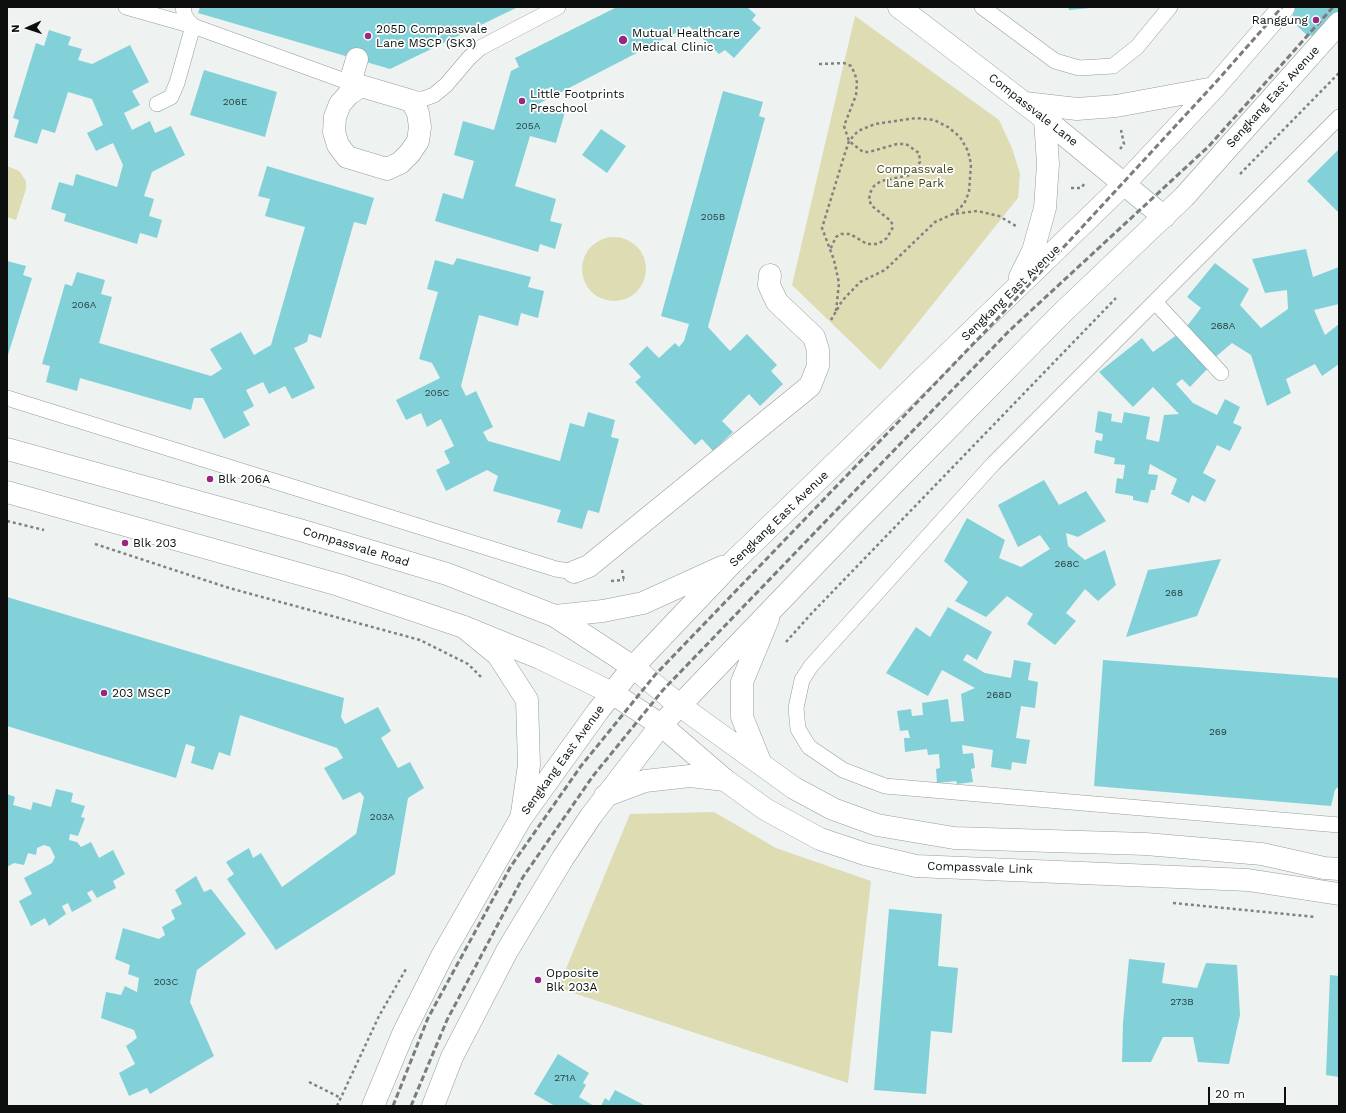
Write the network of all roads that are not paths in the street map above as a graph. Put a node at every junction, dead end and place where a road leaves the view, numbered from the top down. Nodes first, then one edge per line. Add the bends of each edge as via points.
1 (126, 7) edge
2 (183, 7) edge
3 (558, 7) edge
4 (899, 7) edge
5 (982, 7) edge
6 (1170, 7) edge
7 (1284, 7) edge
8 (1339, 23) edge
9 (193, 26) junction
10 (357, 59) dead end
11 (356, 84) junction
12 (1214, 88) junction
13 (412, 101) junction
14 (1025, 103) junction
15 (157, 104) dead end
16 (1339, 117) edge
17 (1045, 119) junction
18 (1125, 183) junction
19 (1164, 217) junction
20 (770, 275) dead end
21 (1014, 291) junction
22 (1155, 302) junction
23 (1221, 373) dead end
24 (7, 398) edge
25 (7, 449) edge
26 (7, 492) edge
27 (734, 562) junction
28 (574, 572) joint
29 (772, 609) junction
30 (555, 616) junction
31 (464, 627) junction
32 (632, 667) junction
33 (612, 693) junction
34 (679, 705) junction
35 (661, 725) junction
36 (761, 764) junction
37 (725, 780) junction
38 (605, 796) junction
39 (521, 818) junction
40 (1339, 825) edge
41 (1339, 869) edge
42 (1339, 894) edge
43 (374, 1106) edge
44 (433, 1106) edge

1 - 9 lane
2 - 9 lane via 185,17
3 - 13 lane via 480,48 434,95
4 - 14 main road, Compassvale Lane
5 - 6 lane via 1055,61 1078,68 1113,66 1137,48
7 - 12 main road, Sengkang East Avenue
8 - 19 main road, Sengkang East Avenue
9 - 11 lane
9 - 15 lane via 171,97
10 - 11 main road
11 - 13 main road
11 - 13 main road via 340,104 335,117 338,146 347,157 387,169 400,163 410,154 418,141 418,113
12 - 14 main road via 1116,106 1077,108
12 - 18 main road, Sengkang East Avenue
14 - 17 main road, Compassvale Lane
16 - 22 lane
17 - 18 main road, Compassvale Lane
17 - 21 main road via 1048,164 1045,208 1033,251
18 - 19 main road, Compassvale Lane
18 - 21 main road, Sengkang East Avenue
19 - 29 main road, Sengkang East Avenue via 1062,313
20 - 28 main road via 769,285 776,302 814,337 818,350 818,366 810,386 589,566
21 - 27 main road, Sengkang East Avenue
22 - 23 lane
22 - 40 lane via 993,464 811,666 802,680 796,708 798,729 809,747 843,770 886,786
24 - 28 lane via 556,569
25 - 30 main road, Compassvale Road via 300,530 447,574
26 - 31 main road via 339,585
27 - 30 main road via 643,602 603,611
27 - 32 main road, Sengkang East Avenue
29 - 34 main road, Sengkang East Avenue
29 - 36 main road via 742,682 742,717
30 - 32 main road, Compassvale Road
31 - 33 main road via 540,658
31 - 39 main road via 498,654 527,700 530,765
32 - 33 main road, Sengkang East Avenue
32 - 34 main road, Compassvale Road
33 - 35 main road
33 - 39 main road, Sengkang East Avenue
34 - 35 main road, Sengkang East Avenue
34 - 36 main road
35 - 37 main road, Compassvale Link
35 - 38 main road, Sengkang East Avenue
36 - 41 main road via 794,788 833,809 877,826 954,838 1146,844 1262,854
37 - 38 main road via 690,776 645,781
37 - 42 main road, Compassvale Link via 766,809 820,839 865,854 916,866 1248,880
38 - 44 main road, Sengkang East Avenue via 563,858 507,951 452,1057
39 - 43 main road, Sengkang East Avenue via 442,956 403,1034

